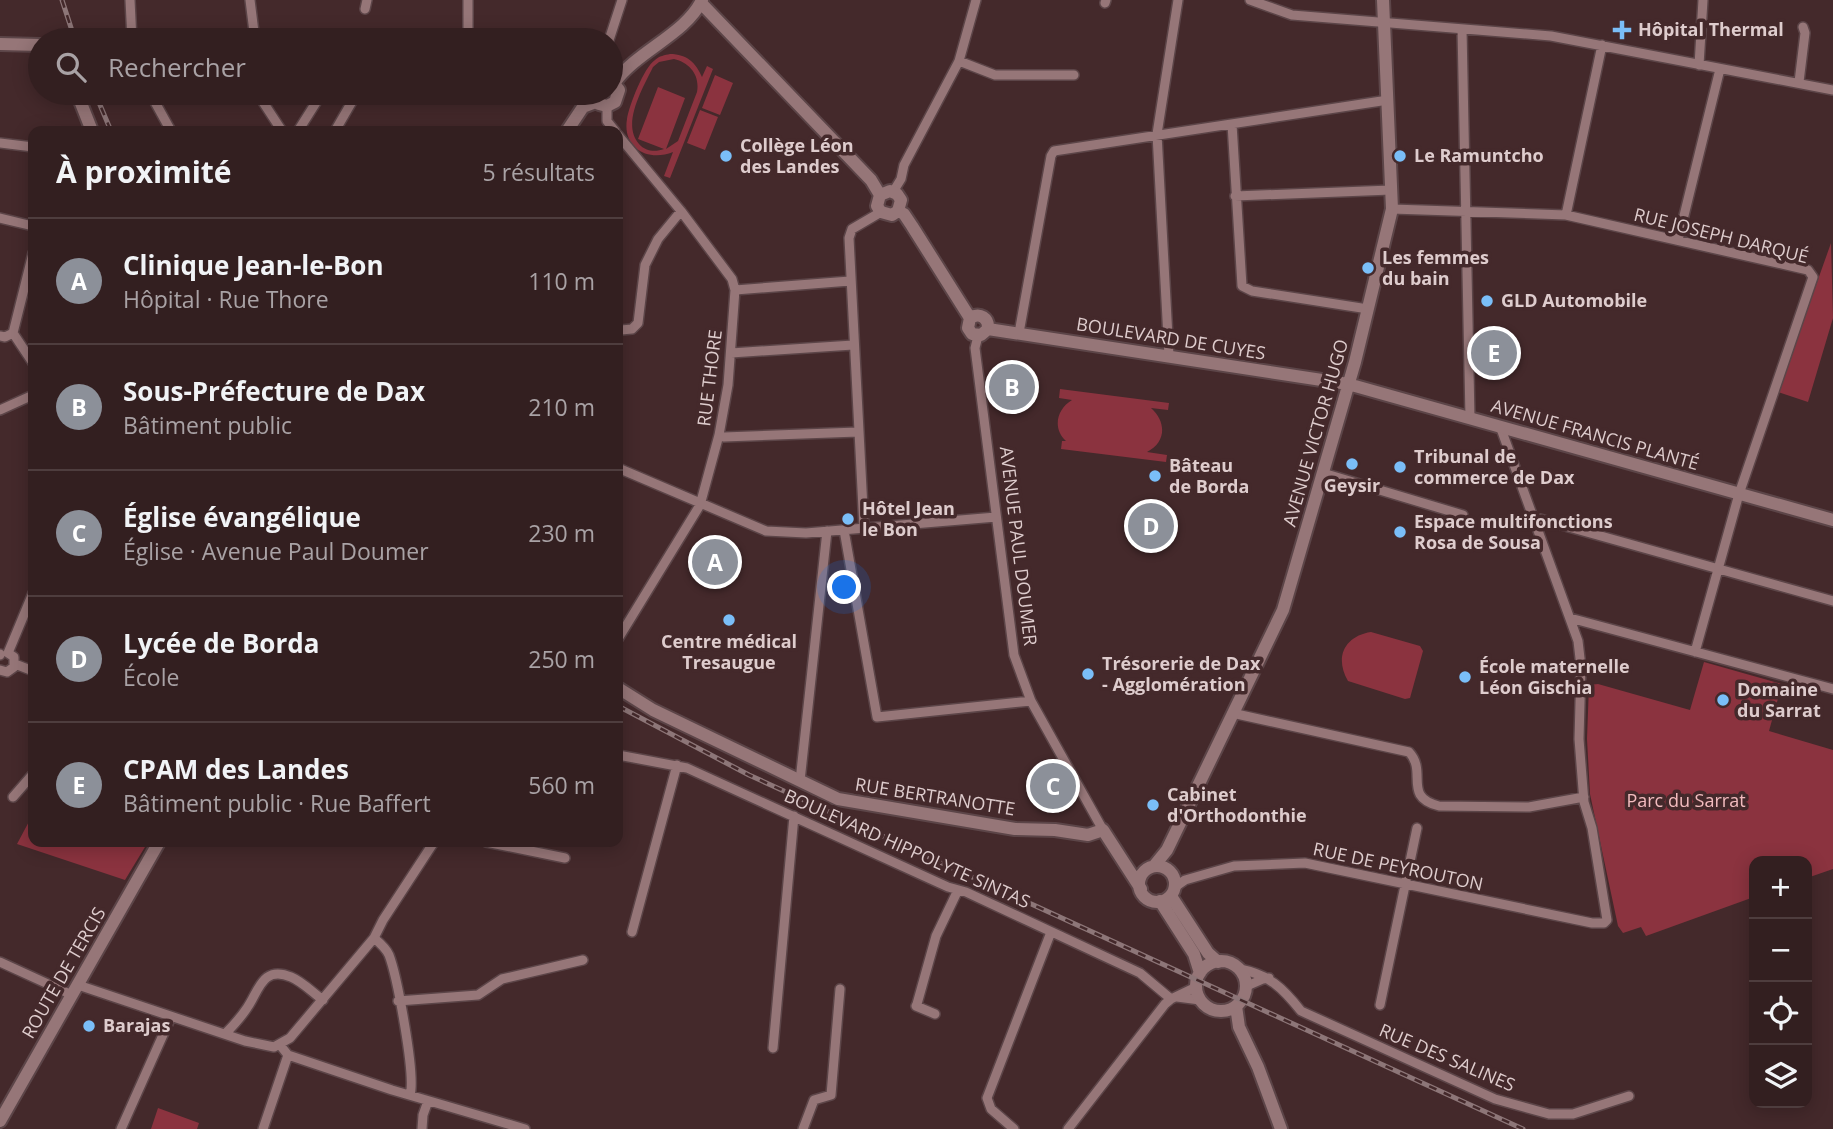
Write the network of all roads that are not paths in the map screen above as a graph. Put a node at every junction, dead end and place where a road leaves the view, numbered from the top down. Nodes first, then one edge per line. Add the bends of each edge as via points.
1 (131, 0) edge
2 (250, 0) edge
3 (468, 0) edge
4 (622, 0) edge
5 (976, 0) edge
6 (1178, 0) edge
7 (1250, 0) edge
8 (1383, 0) edge
9 (1703, 0) edge
10 (702, 2) edge
11 (1385, 24) junction
12 (1803, 27) dead end
13 (132, 28) edge
14 (254, 28) edge
15 (468, 28) edge
16 (613, 28) edge
17 (1462, 29) junction
18 (0, 44) edge
19 (28, 45) edge
20 (1602, 46) junction
21 (960, 61) junction
22 (1699, 65) junction
23 (1720, 69) junction
24 (623, 72) edge
25 (1074, 75) dead end
26 (1798, 82) junction
27 (1833, 90) edge
28 (1388, 100) junction
29 (82, 105) edge
30 (157, 105) edge
31 (264, 105) edge
32 (314, 105) edge
33 (350, 105) edge
34 (586, 105) edge
35 (600, 105) edge
36 (1232, 124) junction
37 (90, 126) edge
38 (168, 126) edge
39 (279, 126) edge
40 (301, 126) edge
41 (338, 126) edge
42 (570, 126) edge
43 (611, 126) edge
44 (1157, 134) junction
45 (623, 141) edge
46 (0, 143) edge
47 (28, 146) edge
48 (1391, 190) junction
49 (887, 193) junction
50 (1235, 196) junction
51 (1392, 209) junction
52 (1465, 210) junction
53 (681, 211) junction
54 (898, 211) junction
55 (881, 212) junction
56 (1566, 215) junction
57 (0, 218) edge
58 (28, 225) edge
59 (1678, 240) junction
60 (28, 273) edge
61 (850, 281) junction
62 (735, 290) junction
63 (1368, 309) junction
64 (623, 330) edge
65 (983, 332) junction
66 (13, 333) junction
67 (1019, 333) junction
68 (0, 336) edge
69 (853, 345) junction
70 (731, 353) junction
71 (28, 356) edge
72 (1169, 356) junction
73 (1348, 384) junction
74 (28, 397) edge
75 (0, 410) edge
76 (1470, 418) junction
77 (1500, 426) junction
78 (858, 432) junction
79 (719, 435) junction
80 (623, 470) edge
81 (1323, 473) junction
82 (1739, 494) junction
83 (700, 505) junction
84 (1464, 515) dead end
85 (996, 517) junction
86 (1533, 517) junction
87 (1833, 520) edge
88 (864, 528) junction
89 (844, 530) junction
90 (827, 531) junction
91 (1717, 568) junction
92 (1833, 601) edge
93 (28, 603) edge
94 (1570, 618) junction
95 (623, 631) edge
96 (1695, 652) junction
97 (2, 654) edge
98 (15, 664) junction
99 (28, 669) edge
100 (0, 670) edge
101 (1833, 689) edge
102 (623, 691) edge
103 (1031, 701) junction
104 (1232, 713) junction
105 (623, 756) edge
106 (677, 765) junction
107 (28, 780) edge
108 (800, 781) junction
109 (13, 797) dead end
110 (1584, 797) junction
111 (794, 816) junction
112 (1417, 828) dead end
113 (1103, 830) junction
114 (156, 847) edge
115 (431, 847) edge
116 (511, 847) edge
117 (1167, 850) junction
118 (565, 858) dead end
119 (1124, 861) junction
120 (1149, 869) junction
121 (1406, 883) junction
122 (1172, 886) junction
123 (958, 890) junction
124 (1140, 890) junction
125 (632, 932) dead end
126 (1051, 932) junction
127 (374, 938) junction
128 (583, 960) dead end
129 (0, 962) edge
130 (1218, 962) junction
131 (1240, 969) junction
132 (1200, 973) junction
133 (1269, 978) junction
134 (1247, 986) junction
135 (1195, 987) junction
136 (840, 989) dead end
137 (75, 990) junction
138 (1173, 998) junction
139 (323, 1000) junction
140 (1200, 1000) junction
141 (398, 1001) junction
142 (1380, 1005) dead end
143 (1236, 1006) junction
144 (1221, 1010) junction
145 (935, 1014) dead end
146 (171, 1017) junction
147 (1239, 1027) junction
148 (225, 1034) junction
149 (280, 1045) junction
150 (774, 1048) dead end
151 (288, 1055) junction
152 (410, 1096) junction
153 (1629, 1096) dead end
154 (428, 1101) junction
155 (0, 1121) edge
156 (121, 1129) edge
157 (263, 1129) edge
158 (422, 1129) edge
159 (525, 1129) edge
160 (803, 1129) edge
161 (1014, 1129) edge
162 (1068, 1129) edge
163 (1281, 1129) edge

1 - 13 street
2 - 14 street
3 - 15 street
4 - 16 street
5 - 21 street
6 - 44 street
7 - 11 street via 1292,15
8 - 11 street, AVENUE VICTOR HUGO
9 - 22 street
10 - 24 street
10 - 49 street
11 - 17 street
11 - 28 street, AVENUE VICTOR HUGO
12 - 26 street
17 - 20 street via 1551,36
17 - 52 street
18 - 19 street
20 - 22 street
20 - 56 street
21 - 25 street via 995,75
21 - 49 street via 904,165 901,179
22 - 23 street
23 - 26 street
23 - 59 street
26 - 27 street
28 - 36 street
28 - 48 street, AVENUE VICTOR HUGO
29 - 37 street
30 - 38 street
31 - 39 street
32 - 40 street
33 - 41 street
34 - 42 street
35 - 43 street
36 - 44 street
36 - 50 street
44 - 67 street via 1052,153
44 - 72 street
45 - 53 street
46 - 47 street
48 - 50 street
48 - 51 street, AVENUE VICTOR HUGO
49 - 54 street via 901,200
49 - 55 street via 877,206
50 - 63 street via 1245,289
51 - 52 street, RUE JOSEPH DARQUÉ
51 - 63 street, AVENUE VICTOR HUGO
52 - 56 street, RUE JOSEPH DARQUÉ
52 - 76 street
53 - 62 street via 732,279
53 - 64 street via 658,239 645,265 638,323
54 - 55 street via 892,215
54 - 65 street via 970,318 976,315 988,322
55 - 61 street via 852,229
56 - 59 street, RUE JOSEPH DARQUÉ
57 - 58 street
59 - 82 street, RUE JOSEPH DARQUÉ via 1808,270 1813,278
60 - 66 street
61 - 62 street
61 - 69 street
62 - 70 street, RUE THORE
63 - 73 street, AVENUE VICTOR HUGO
65 - 67 street, BOULEVARD DE CUYES
65 - 85 street, AVENUE PAUL DOUMER via 975,348
66 - 68 street
66 - 71 street
67 - 72 street, BOULEVARD DE CUYES
69 - 70 street
69 - 78 street
70 - 79 street, RUE THORE
72 - 73 street, BOULEVARD DE CUYES
73 - 76 street, AVENUE FRANCIS PLANTÉ
73 - 81 street, AVENUE VICTOR HUGO
74 - 75 street
76 - 77 street, AVENUE FRANCIS PLANTÉ
77 - 82 street, AVENUE FRANCIS PLANTÉ
77 - 86 street
78 - 79 street
78 - 88 street
79 - 83 street, RUE THORE
80 - 83 street
81 - 84 street
81 - 104 street, AVENUE VICTOR HUGO via 1283,610
82 - 87 street, AVENUE FRANCIS PLANTÉ
82 - 91 street
83 - 90 street via 766,531
83 - 95 street, RUE THORE
85 - 88 street
85 - 103 street, AVENUE PAUL DOUMER via 1014,655
86 - 91 street
86 - 94 street
88 - 89 street
89 - 90 street
89 - 103 street via 877,718
90 - 108 street
91 - 92 street
91 - 96 street
93 - 97 street
94 - 96 street
94 - 110 street via 1581,667 1579,739
96 - 101 street
97 - 98 street via 14,657
98 - 99 street
98 - 100 street via 10,671
102 - 108 street, RUE BERTRANOTTE
103 - 113 street, AVENUE PAUL DOUMER
104 - 110 street via 1409,752 1416,763 1421,798 1439,806 1529,807
104 - 117 street, AVENUE VICTOR HUGO
105 - 106 street, BOULEVARD HIPPOLYTE SINTAS
106 - 111 street, BOULEVARD HIPPOLYTE SINTAS
106 - 125 street
107 - 109 street
108 - 113 street, RUE BERTRANOTTE via 847,801 975,823 1088,835
110 - 121 street, RUE DE PEYROUTON via 1608,913 1604,923
111 - 123 street, BOULEVARD HIPPOLYTE SINTAS
111 - 150 street
112 - 121 street
113 - 119 street, AVENUE PAUL DOUMER
114 - 137 street, ROUTE DE TERCIS
115 - 127 street
116 - 118 street
117 - 120 street, AVENUE VICTOR HUGO
117 - 122 street
119 - 120 street, AVENUE PAUL DOUMER
119 - 124 street, AVENUE PAUL DOUMER
120 - 122 street, AVENUE PAUL DOUMER via 1161,866
120 - 124 street via 1140,877
121 - 122 street, RUE DE PEYROUTON via 1305,863 1234,866
121 - 142 street
122 - 124 street via 1148,899
122 - 130 street via 1208,953
122 - 132 street
123 - 126 street, BOULEVARD HIPPOLYTE SINTAS
123 - 145 street via 936,936 916,1006
126 - 138 street, BOULEVARD HIPPOLYTE SINTAS via 1140,973
126 - 161 street via 986,1097 991,1109
127 - 139 street
127 - 141 street via 388,953
128 - 141 street via 502,979 478,995
129 - 137 street
130 - 131 street via 1230,962
130 - 132 street via 1208,964
131 - 133 street, RUE DES SALINES
131 - 134 street
132 - 135 street
133 - 134 street
133 - 153 street, RUE DES SALINES via 1301,1011 1495,1099 1549,1114 1573,1114
134 - 143 street
135 - 138 street
135 - 140 street
136 - 160 street via 831,1095 814,1100
137 - 146 street
137 - 155 street, ROUTE DE TERCIS
138 - 140 street
138 - 162 street
139 - 148 street via 292,977 271,976 262,981 249,1006
139 - 149 street
140 - 144 street
141 - 152 street via 410,1066
143 - 144 street
143 - 147 street
144 - 147 street
146 - 148 street
146 - 156 street
147 - 163 street
148 - 149 street via 264,1046
149 - 151 street
151 - 152 street
151 - 157 street
152 - 154 street
154 - 158 street
154 - 159 street

